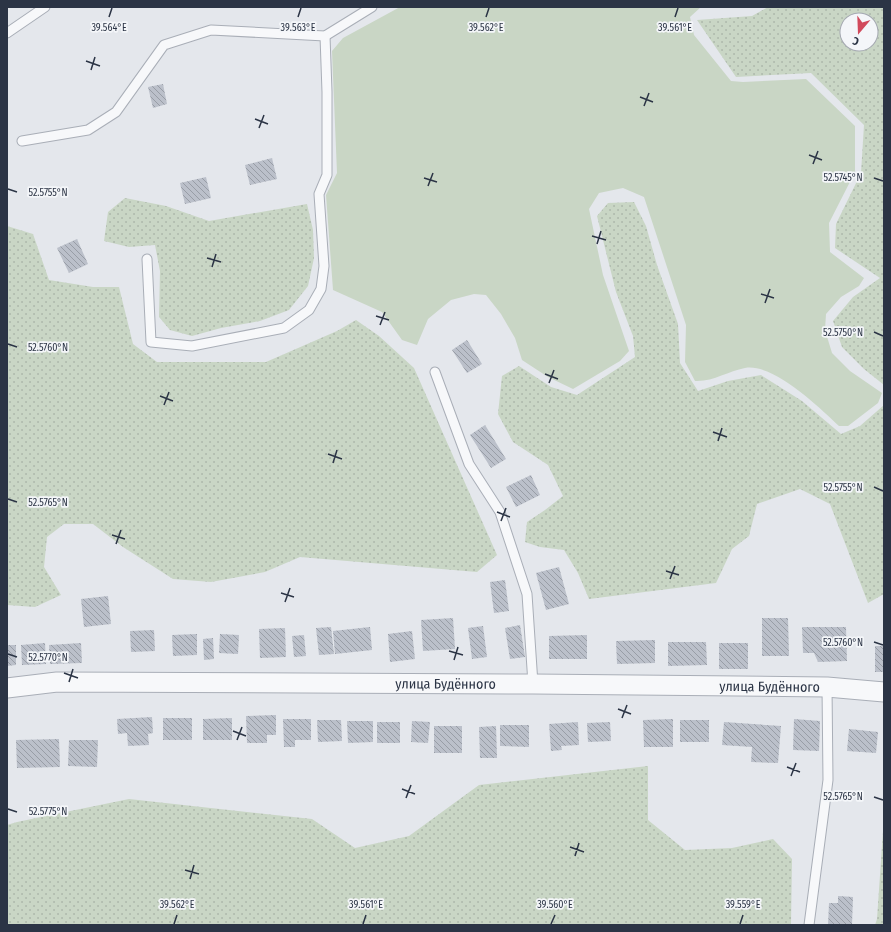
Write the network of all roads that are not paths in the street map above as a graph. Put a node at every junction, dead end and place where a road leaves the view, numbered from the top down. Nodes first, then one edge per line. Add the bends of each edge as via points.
1 (45, 7) edge
2 (372, 7) edge
3 (7, 33) edge
4 (324, 36) junction
5 (22, 141) dead end
6 (147, 259) dead end
7 (435, 372) dead end
8 (533, 684) junction
9 (827, 687) junction
10 (7, 688) edge
11 (884, 692) edge
12 (809, 925) edge

1 - 3 lane
2 - 4 lane
4 - 5 lane via 211,30 164,45 116,112 88,130
4 - 6 lane via 327,175 319,194 324,266 321,289 309,310 284,328 192,346 151,342
7 - 8 lane via 469,464 500,512 527,594
8 - 9 street, улица Будённого
8 - 10 street, улица Будённого via 57,682
9 - 11 street, улица Будённого
9 - 12 lane via 828,780

